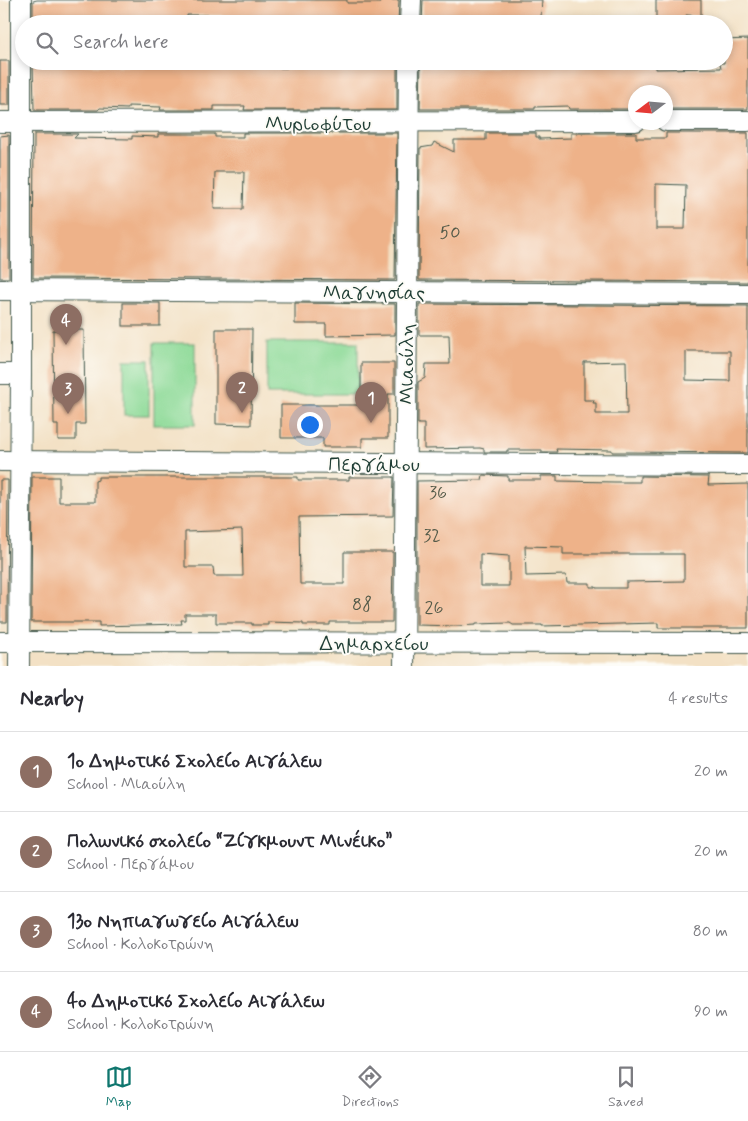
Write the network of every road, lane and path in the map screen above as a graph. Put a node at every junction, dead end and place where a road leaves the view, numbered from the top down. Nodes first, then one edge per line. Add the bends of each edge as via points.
1 (20, 0) edge
2 (411, 0) edge
3 (19, 15) edge
4 (410, 15) edge
5 (15, 61) edge
6 (409, 70) edge
7 (628, 121) edge
8 (673, 121) edge
9 (748, 121) edge
10 (10, 122) edge
11 (408, 122) junction
12 (0, 290) edge
13 (20, 290) junction
14 (406, 292) junction
15 (748, 294) edge
16 (0, 374) edge
17 (21, 374) junction
18 (0, 461) edge
19 (20, 461) junction
20 (405, 464) junction
21 (748, 465) edge
22 (10, 642) edge
23 (404, 643) junction
24 (748, 643) edge
25 (19, 666) edge
26 (404, 666) edge

1 - 3 street
2 - 4 street
5 - 10 street
6 - 11 street, Μιαούλη
7 - 11 street, Μυριοφύτου
8 - 9 street
10 - 11 street, Μυριοφύτου
10 - 13 street
11 - 14 street, Μιαούλη
12 - 13 street, Μαγνησίας
13 - 14 street, Μαγνησίας
13 - 17 street
14 - 15 street, Μαγνησίας
14 - 20 street, Μιαούλη
16 - 17 street
17 - 19 street
18 - 19 street, Περγάμου
19 - 20 street, Περγάμου
19 - 22 street
20 - 21 street, Περγάμου
20 - 23 street, Μιαούλη
22 - 23 street, Δημαρχείου
22 - 25 street
23 - 24 street, Δημαρχείου
23 - 26 street, Μιαούλη

